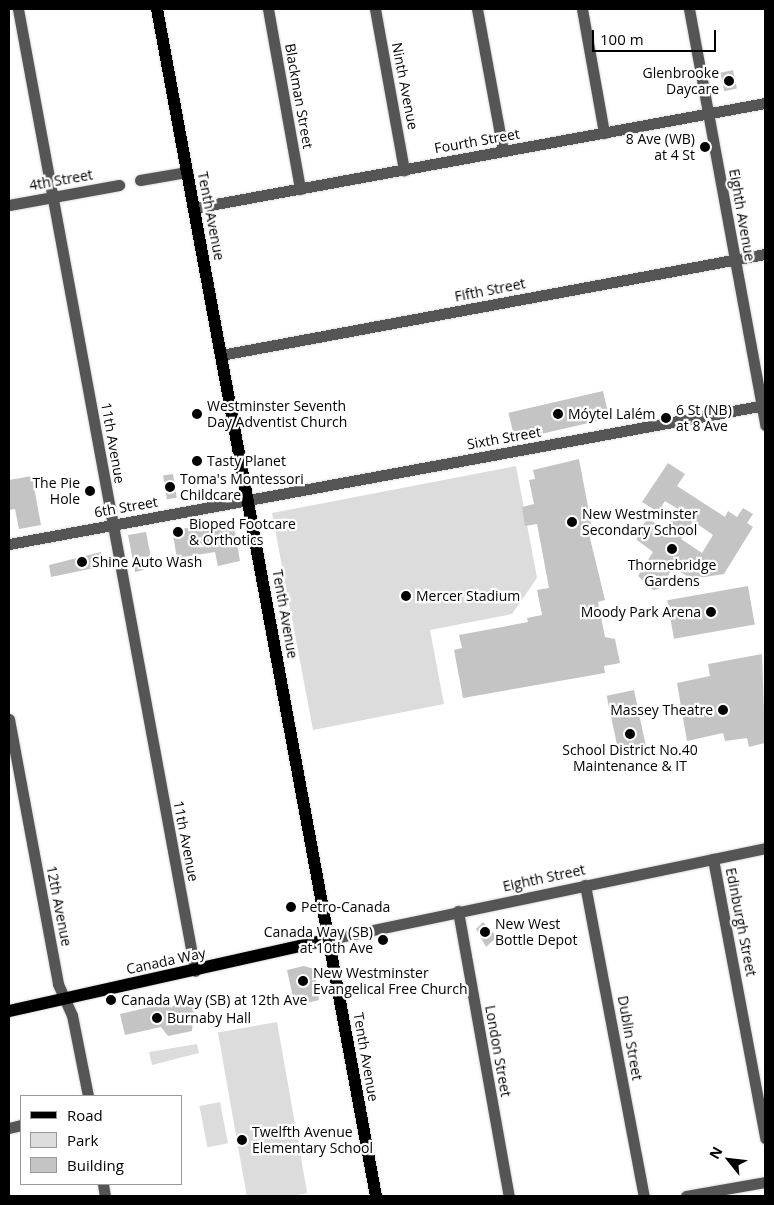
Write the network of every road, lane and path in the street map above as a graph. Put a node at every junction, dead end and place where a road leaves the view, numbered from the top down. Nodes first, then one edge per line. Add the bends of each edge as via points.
1 (18, 9) edge
2 (157, 9) edge
3 (268, 9) edge
4 (375, 9) edge
5 (477, 9) edge
6 (582, 9) edge
7 (689, 9) edge
8 (765, 103) edge
9 (709, 113) junction
10 (604, 132) junction
11 (503, 151) junction
12 (404, 170) junction
13 (187, 172) junction
14 (140, 180) dead end
15 (118, 185) dead end
16 (300, 189) junction
17 (53, 197) junction
18 (9, 205) edge
19 (194, 208) junction
20 (765, 254) edge
21 (734, 260) junction
22 (221, 355) junction
23 (763, 405) edge
24 (765, 426) edge
25 (249, 500) junction
26 (113, 525) junction
27 (9, 544) edge
28 (9, 719) edge
29 (765, 848) edge
30 (713, 859) junction
31 (585, 884) junction
32 (458, 912) junction
33 (330, 939) junction
34 (195, 971) junction
35 (65, 999) junction
36 (9, 1011) edge
37 (88, 1095) edge
38 (765, 1138) edge
39 (765, 1182) edge
40 (376, 1196) edge
41 (509, 1196) edge
42 (644, 1196) edge
43 (686, 1196) edge

1 - 17 street, 11th Avenue
2 - 13 main road, Tenth Avenue
3 - 16 street, Blackman Street
4 - 12 street, Ninth Avenue
5 - 11 street
6 - 10 street
7 - 9 street, Eighth Avenue
8 - 9 street, Fourth Street
9 - 10 street, Fourth Street
9 - 21 street, Eighth Avenue
10 - 11 street, Fourth Street
11 - 12 street, Fourth Street
12 - 16 street, Fourth Street
13 - 14 street
13 - 19 main road, Tenth Avenue
15 - 17 street, 4th Street
16 - 19 street, Fourth Street
17 - 18 street, 4th Street
17 - 26 street, 11th Avenue
19 - 22 main road, Tenth Avenue
20 - 21 street, Fifth Street
21 - 22 street, Fifth Street
21 - 23 street, Eighth Avenue
22 - 25 main road, Tenth Avenue
23 - 24 street, Eighth Avenue
23 - 25 street, Sixth Street
25 - 26 street, 6th Street
25 - 33 main road, Tenth Avenue
26 - 27 street, 6th Street
26 - 34 street, 11th Avenue
28 - 35 street, 12th Avenue via 58,984
29 - 30 street, Eighth Street
30 - 31 street, Eighth Street
30 - 38 street, Edinburgh Street
31 - 32 street, Eighth Street
31 - 42 street, Dublin Street
32 - 33 street, Eighth Street
32 - 41 street, London Street
33 - 34 main road, Canada Way
33 - 40 main road, Tenth Avenue
34 - 35 main road, Canada Way
35 - 36 main road, Canada Way
35 - 37 street, 12th Avenue
39 - 43 street

